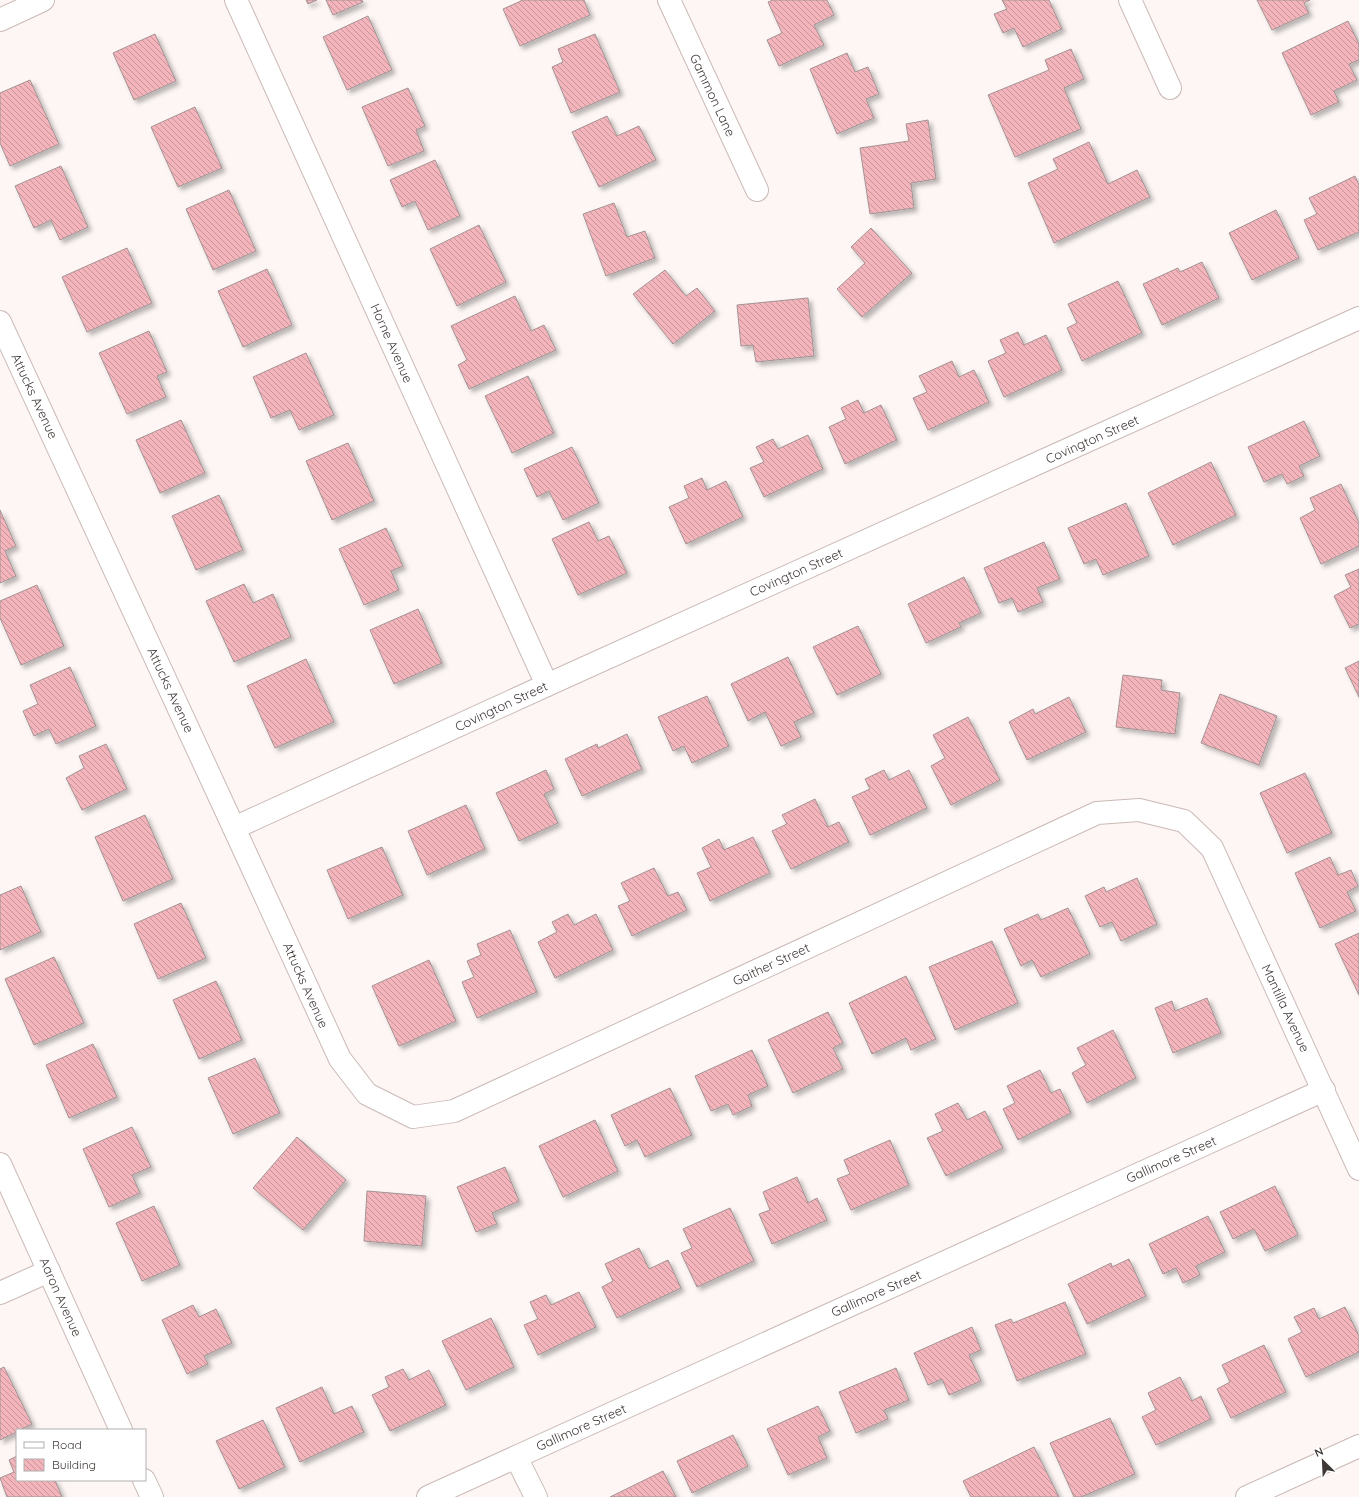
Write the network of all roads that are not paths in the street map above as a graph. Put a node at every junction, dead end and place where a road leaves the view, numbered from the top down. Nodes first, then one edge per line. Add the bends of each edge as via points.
1 (43, 0) edge
2 (669, 0) edge
3 (1130, 0) edge
4 (236, 1) edge
5 (0, 20) edge
6 (1170, 88) dead end
7 (758, 190) dead end
8 (1358, 321) edge
9 (0, 322) edge
10 (547, 685) junction
11 (234, 828) junction
12 (1212, 848) joint
13 (340, 1060) joint
14 (1324, 1090) junction
15 (0, 1164) edge
16 (1359, 1169) edge
17 (49, 1271) junction
18 (0, 1293) edge
19 (121, 1429) edge
20 (1359, 1446) edge
21 (516, 1457) junction
22 (144, 1481) edge
23 (152, 1497) edge
24 (428, 1497) edge
25 (536, 1497) edge
26 (1247, 1497) edge

1 - 5 street
2 - 7 street, Gammon Lane
3 - 6 street
4 - 10 street, Horne Avenue
8 - 10 street, Covington Street
9 - 11 street, Attucks Avenue
10 - 11 street, Covington Street
11 - 13 street, Attucks Avenue
12 - 13 street, Gaither Street via 1184,821 1139,810 1097,813 454,1111 413,1117 367,1094
12 - 14 street, Mantilla Avenue
14 - 16 street, Mantilla Avenue
14 - 21 street, Gallimore Street
15 - 17 street, Aaron Avenue
17 - 18 street
17 - 19 street, Aaron Avenue
20 - 26 street
21 - 24 street, Gallimore Street
21 - 25 street
22 - 23 street

